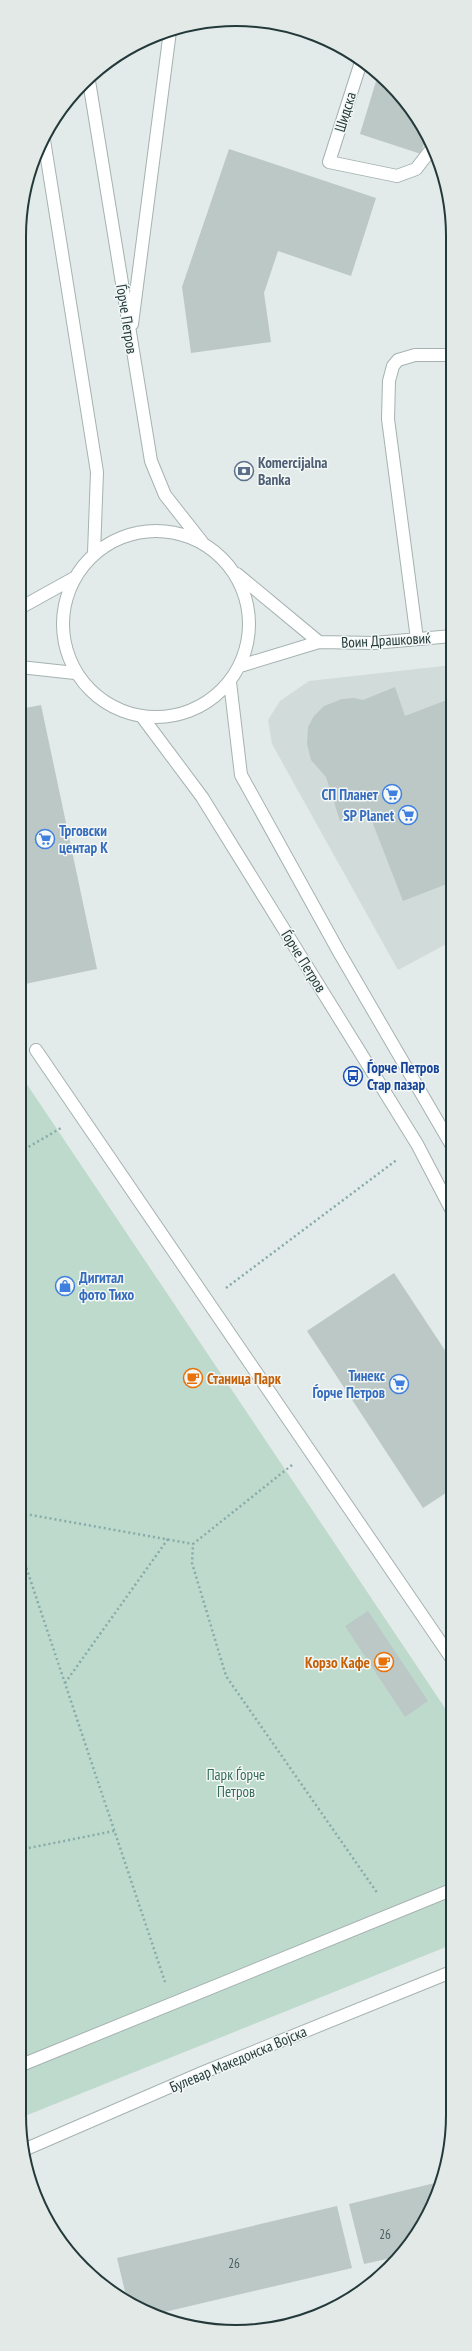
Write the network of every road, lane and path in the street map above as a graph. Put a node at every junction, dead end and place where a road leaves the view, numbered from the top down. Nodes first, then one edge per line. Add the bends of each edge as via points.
1 (169, 37) edge
2 (359, 65) edge
3 (90, 86) edge
4 (45, 149) edge
5 (429, 153) edge
6 (130, 337) junction
7 (446, 355) edge
8 (202, 542) junction
9 (94, 553) junction
10 (235, 572) junction
11 (74, 578) junction
12 (26, 605) edge
13 (446, 637) edge
14 (417, 639) junction
15 (319, 642) junction
16 (240, 666) junction
17 (26, 669) edge
18 (75, 673) junction
19 (230, 682) junction
20 (143, 718) junction
21 (36, 1050) dead end
22 (81, 1117) junction
23 (446, 1136) edge
24 (417, 1144) junction
25 (26, 1149) edge
26 (446, 1200) edge
27 (207, 1301) junction
28 (309, 1451) junction
29 (26, 1514) edge
30 (168, 1539) junction
31 (193, 1544) junction
32 (26, 1567) edge
33 (446, 1650) edge
34 (64, 1683) junction
35 (114, 1831) junction
36 (26, 1849) edge
37 (446, 1892) edge
38 (392, 1914) junction
39 (446, 1974) edge
40 (172, 2003) junction
41 (26, 2063) edge
42 (29, 2148) edge

1 - 6 street
2 - 5 street, Шидска via 329,162 396,176 416,169
3 - 6 street, Ѓорче Петров
4 - 9 street via 97,472
6 - 8 street, Ѓорче Петров via 151,461 165,495
7 - 14 street via 415,355 398,360 393,366 389,381 388,419
8 - 9 street, Ѓорче Петров via 171,531 139,531 108,543
8 - 10 street, Ѓорче Петров via 221,554
9 - 11 street, Ѓорче Петров
10 - 15 street, Воин Драшковиќ
10 - 16 street, Ѓорче Петров via 248,602 250,635
11 - 12 street
11 - 18 street, Ѓорче Петров via 64,609 64,642
13 - 14 street, Воин Драшковиќ
14 - 15 street, Воин Драшковиќ
15 - 16 street, Воин Драшковиќ
16 - 19 street, Ѓорче Петров
17 - 18 street
18 - 20 street, Ѓорче Петров via 97,698 112,707
19 - 20 street, Ѓорче Петров via 206,704 175,717
19 - 23 street via 241,775 339,952
20 - 24 street, Ѓорче Петров via 202,797
21 - 22 street
22 - 25 path
22 - 27 street
24 - 26 street, Ѓорче Петров
24 - 27 path
27 - 28 street
28 - 31 path
28 - 33 street
29 - 30 path
30 - 31 path
30 - 34 path
31 - 38 path via 192,1563 226,1676
32 - 34 path
34 - 35 path
35 - 36 path
35 - 40 path
37 - 38 street
38 - 40 street
39 - 42 street, Булевар Македонска Војска via 204,2072
40 - 41 street

